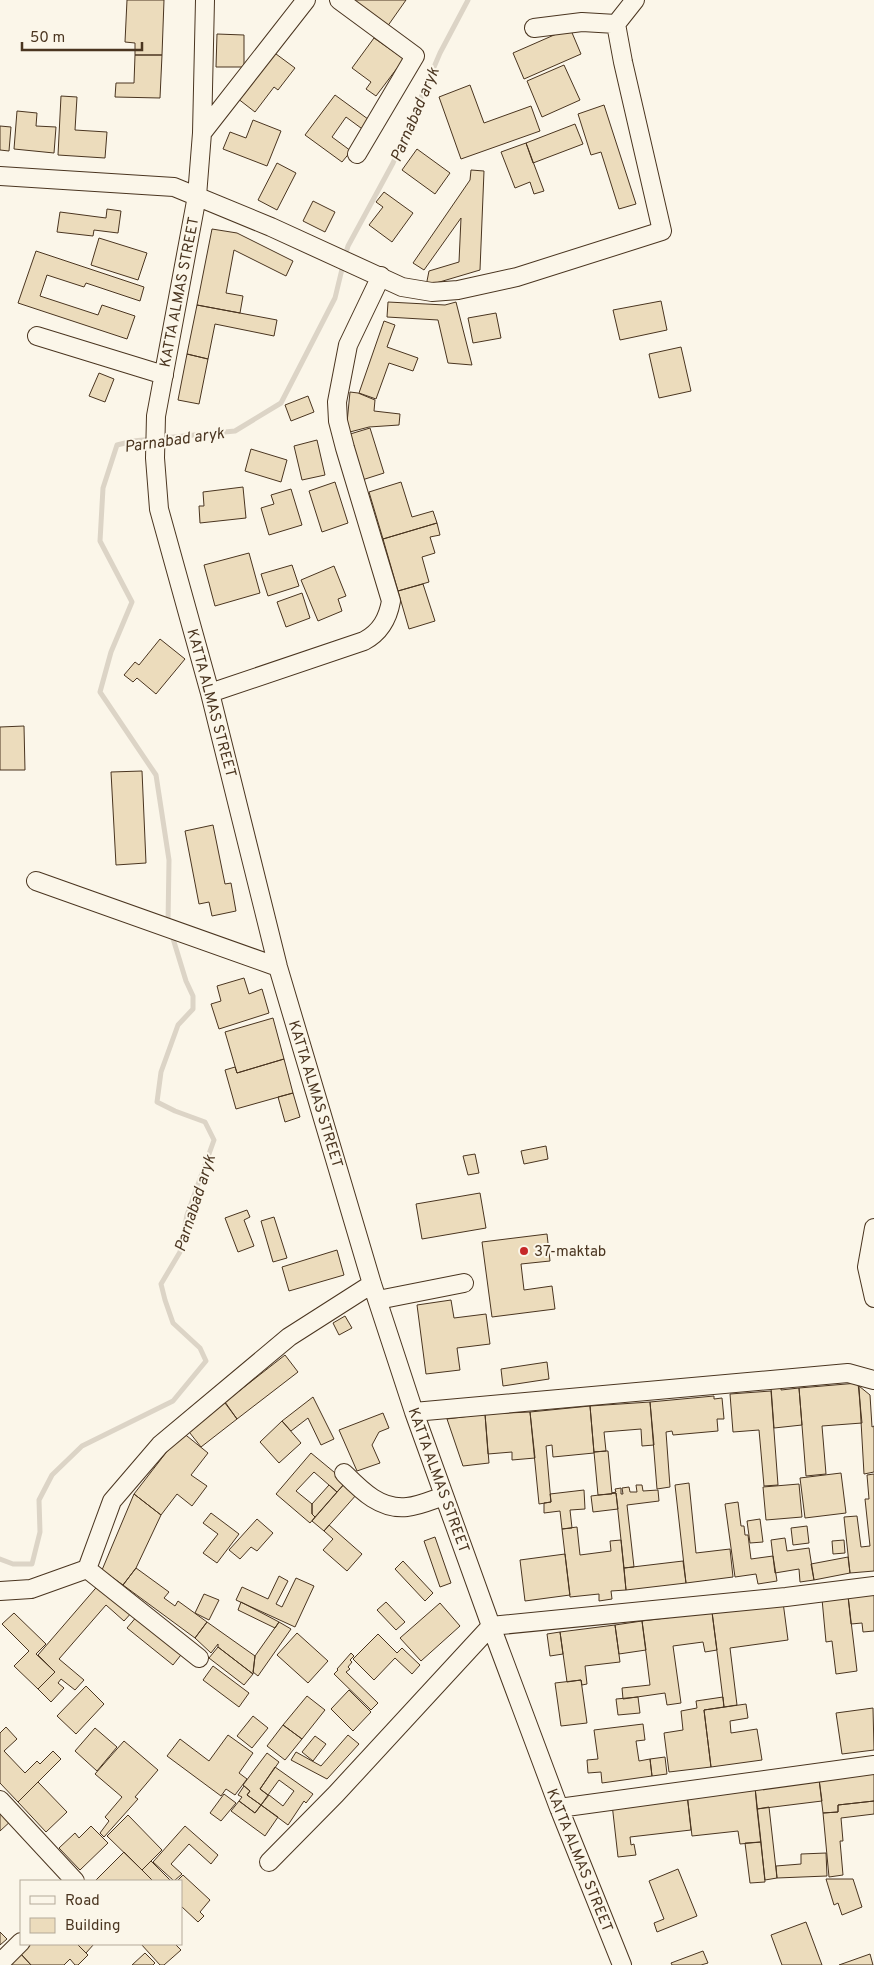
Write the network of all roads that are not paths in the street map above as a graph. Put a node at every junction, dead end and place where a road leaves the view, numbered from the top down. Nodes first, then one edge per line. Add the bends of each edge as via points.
1 (205, 0) edge
2 (306, 0) edge
3 (339, 0) edge
4 (635, 0) edge
5 (616, 24) junction
6 (534, 28) dead end
7 (202, 133) junction
8 (357, 154) dead end
9 (0, 176) edge
10 (197, 196) junction
11 (381, 276) junction
12 (38, 336) dead end
13 (164, 375) junction
14 (210, 693) junction
15 (36, 881) dead end
16 (278, 967) junction
17 (874, 1228) edge
18 (464, 1283) dead end
19 (375, 1292) junction
20 (874, 1298) edge
21 (874, 1380) edge
22 (414, 1412) junction
23 (344, 1473) dead end
24 (444, 1496) junction
25 (87, 1569) junction
26 (874, 1586) edge
27 (0, 1591) edge
28 (491, 1626) junction
29 (199, 1658) dead end
30 (874, 1766) edge
31 (0, 1800) edge
32 (559, 1808) junction
33 (269, 1862) dead end
34 (75, 1880) edge
35 (20, 1943) edge
36 (0, 1963) edge
37 (622, 1965) edge

1 - 7 street, KATTA ALMAS STREET
2 - 7 street
3 - 8 street via 415,56
4 - 5 street
5 - 6 street via 582,22
5 - 11 street via 662,231 517,277 458,290 416,290
7 - 10 street, KATTA ALMAS STREET
9 - 10 street via 174,186
10 - 11 street
10 - 13 street, KATTA ALMAS STREET
11 - 14 street via 348,345 338,421 391,600 386,620 364,641
12 - 13 street
13 - 14 street, KATTA ALMAS STREET via 156,416 159,509
14 - 16 street, KATTA ALMAS STREET
15 - 16 street
16 - 19 street, KATTA ALMAS STREET
17 - 20 street via 867,1267
18 - 19 street
19 - 22 street, KATTA ALMAS STREET
19 - 25 street via 289,1337 160,1445 112,1501
21 - 22 street via 848,1373
22 - 24 street, KATTA ALMAS STREET
23 - 24 street via 367,1495 382,1503 407,1507
24 - 28 street, KATTA ALMAS STREET
25 - 27 street via 31,1589
25 - 29 street
26 - 28 street
28 - 32 street, KATTA ALMAS STREET
28 - 33 street
30 - 32 street
31 - 34 street
32 - 37 street, KATTA ALMAS STREET
35 - 36 street

